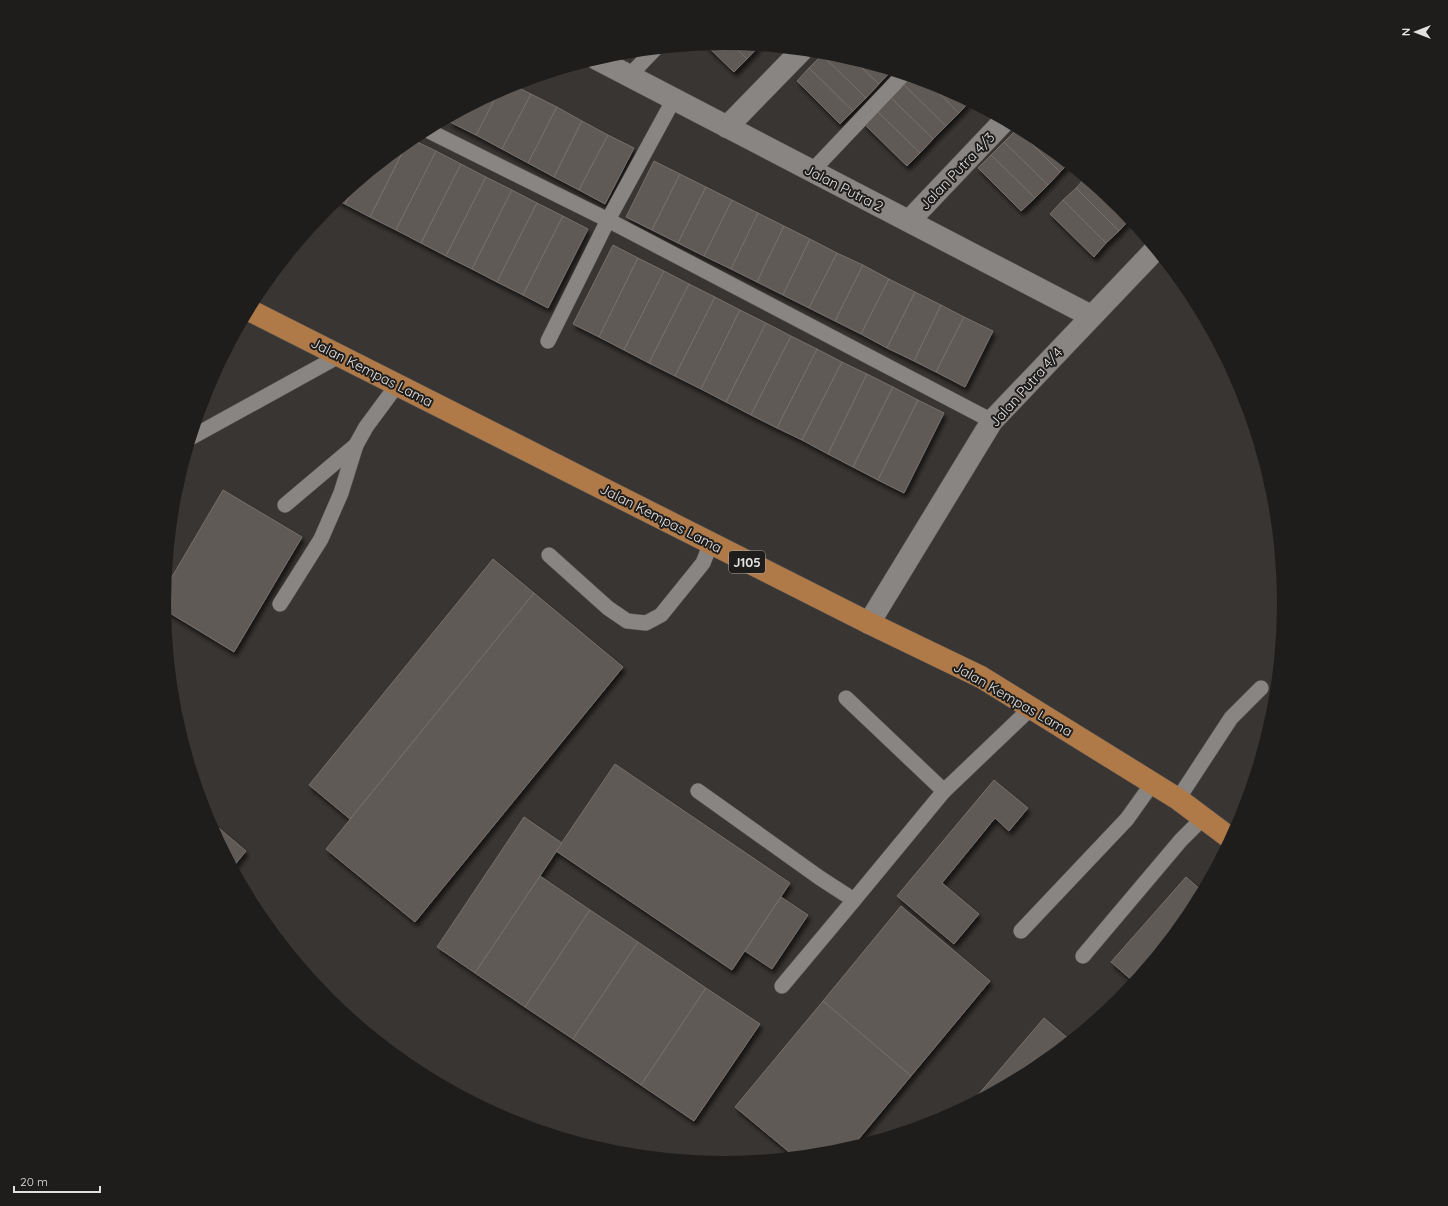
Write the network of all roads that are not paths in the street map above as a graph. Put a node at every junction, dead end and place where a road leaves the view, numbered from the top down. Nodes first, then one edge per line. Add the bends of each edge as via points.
1 (797, 55) edge
2 (649, 56) edge
3 (605, 63) edge
4 (629, 76) junction
5 (900, 78) edge
6 (674, 99) junction
7 (1001, 124) edge
8 (727, 127) junction
9 (433, 133) edge
10 (812, 171) junction
11 (608, 220) junction
12 (909, 221) junction
13 (1152, 253) edge
14 (254, 312) edge
15 (1091, 316) junction
16 (548, 342) dead end
17 (339, 356) junction
18 (396, 384) junction
19 (992, 421) junction
20 (197, 434) edge
21 (356, 445) junction
22 (285, 505) dead end
23 (711, 543) junction
24 (549, 555) dead end
25 (280, 604) dead end
26 (869, 623) junction
27 (1261, 688) dead end
28 (846, 698) dead end
29 (1031, 708) junction
30 (1152, 784) junction
31 (698, 790) dead end
32 (944, 790) junction
33 (1178, 799) junction
34 (1203, 818) junction
35 (1226, 835) edge
36 (854, 900) junction
37 (1021, 931) dead end
38 (1083, 956) dead end
39 (782, 986) dead end

1 - 8 street
2 - 4 lane
3 - 4 street, Jalan Putra 2
4 - 6 street, Jalan Putra 2
5 - 10 lane
6 - 8 street, Jalan Putra 2
6 - 11 lane
7 - 12 street, Jalan Putra 4/3
8 - 10 street, Jalan Putra 2
9 - 11 lane
10 - 12 street, Jalan Putra 2
11 - 16 lane
11 - 19 lane
12 - 15 street, Jalan Putra 2
13 - 15 street, Jalan Putra 4/4
14 - 17 main road, Jalan Kempas Lama / J105
15 - 19 street, Jalan Putra 4/4
17 - 18 main road, Jalan Kempas Lama / J105
17 - 20 lane
18 - 21 lane
18 - 23 main road, Jalan Kempas Lama / J105
19 - 26 street, Jalan Putra 4/4
21 - 22 lane
21 - 25 lane via 341,493 320,539
23 - 24 lane via 703,563 661,615 646,623 628,621 608,608
23 - 26 main road, Jalan Kempas Lama / J105
26 - 29 main road, Jalan Kempas Lama / J105 via 981,677
27 - 33 lane via 1231,718
28 - 32 lane
29 - 30 main road, Jalan Kempas Lama / J105
29 - 32 lane
30 - 33 main road, Jalan Kempas Lama / J105
30 - 37 lane via 1127,819
31 - 36 lane
32 - 36 lane
33 - 34 main road, Jalan Kempas Lama / J105
34 - 35 main road, Jalan Kempas Lama / J105
34 - 38 lane
36 - 39 lane

